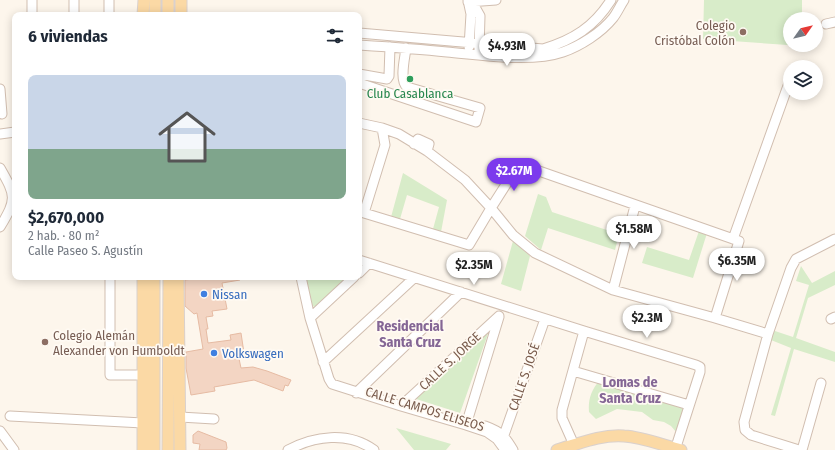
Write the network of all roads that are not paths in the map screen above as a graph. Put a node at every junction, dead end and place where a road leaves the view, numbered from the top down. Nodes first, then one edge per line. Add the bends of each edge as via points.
1 (32, 0) edge
2 (74, 0) edge
3 (109, 0) edge
4 (144, 0) edge
5 (155, 0) edge
6 (168, 0) edge
7 (181, 0) edge
8 (496, 0) edge
9 (611, 0) edge
10 (624, 0) edge
11 (470, 1) edge
12 (32, 12) edge
13 (74, 12) edge
14 (109, 12) edge
15 (143, 12) edge
16 (155, 12) edge
17 (168, 12) edge
18 (181, 12) edge
19 (362, 33) edge
20 (469, 42) junction
21 (479, 44) junction
22 (362, 45) edge
23 (390, 47) junction
24 (406, 48) junction
25 (468, 54) junction
26 (479, 55) junction
27 (362, 75) edge
28 (362, 85) edge
29 (0, 89) edge
30 (783, 100) edge
31 (0, 111) edge
32 (362, 124) edge
33 (382, 128) junction
34 (12, 132) edge
35 (0, 134) edge
36 (399, 134) junction
37 (385, 145) junction
38 (0, 168) edge
39 (12, 195) edge
40 (12, 202) edge
41 (363, 203) edge
42 (635, 206) junction
43 (491, 208) junction
44 (0, 227) edge
45 (733, 239) junction
46 (835, 239) edge
47 (362, 261) edge
48 (369, 263) junction
49 (362, 270) edge
50 (414, 278) junction
51 (110, 280) edge
52 (143, 280) edge
53 (154, 280) edge
54 (178, 280) edge
55 (302, 280) edge
56 (351, 280) edge
57 (169, 282) edge
58 (613, 290) junction
59 (461, 292) junction
60 (143, 300) junction
61 (503, 306) junction
62 (499, 316) junction
63 (310, 318) junction
64 (715, 318) junction
65 (545, 319) junction
66 (154, 326) junction
67 (584, 331) junction
68 (768, 334) junction
69 (324, 362) junction
70 (573, 371) junction
71 (143, 375) junction
72 (822, 383) dead end
73 (358, 391) junction
74 (403, 404) junction
75 (689, 405) junction
76 (10, 416) dead end
77 (180, 416) junction
78 (214, 418) dead end
79 (466, 422) junction
80 (143, 423) junction
81 (1, 434) edge
82 (504, 436) junction
83 (574, 445) junction
84 (14, 450) edge
85 (143, 450) edge
86 (154, 450) edge
87 (168, 450) edge
88 (180, 450) edge
89 (288, 450) edge
90 (374, 450) edge
91 (505, 450) edge
92 (513, 450) edge
93 (557, 450) edge
94 (677, 450) edge
95 (801, 450) edge

1 - 12 street
2 - 13 street
3 - 14 street
4 - 15 main road
5 - 16 main road
6 - 17 main road
7 - 18 main road
8 - 11 street
9 - 21 street via 604,12 589,26 572,38 543,49
10 - 26 street via 612,18 597,32 581,44 562,52 529,58
11 - 20 street
11 - 21 street via 480,16
19 - 20 street
20 - 21 street
20 - 25 street
21 - 26 street
22 - 23 street
23 - 24 street
23 - 27 street via 387,79
24 - 25 street
24 - 28 street via 402,79 404,84 480,108 476,122
25 - 26 street
29 - 31 street via 2,114
30 - 45 street
32 - 33 street
33 - 36 street
33 - 37 street
34 - 35 street
36 - 37 street
36 - 43 street via 427,151 465,180
37 - 41 street
38 - 39 street
40 - 44 street
41 - 43 street via 364,213 469,245
42 - 43 street via 519,164
42 - 45 street
42 - 58 street
43 - 58 street via 513,235 536,254
45 - 64 street via 739,241
46 - 68 street via 796,259
47 - 48 street
48 - 49 street
48 - 50 street
50 - 59 street
50 - 69 street
51 - 71 street via 110,375
52 - 60 main road
53 - 66 main road
54 - 77 main road
55 - 63 street, CALLE CAMPOS ELISEOS
56 - 63 street
57 - 87 main road
58 - 64 street
59 - 61 street
59 - 73 street
60 - 66 main road
60 - 71 main road
61 - 62 street
61 - 65 street
62 - 74 street, CALLE S. JORGE
62 - 79 street
63 - 69 street, CALLE CAMPOS ELISEOS
64 - 68 street
65 - 67 street
65 - 82 street, CALLE S. JOSÉ
66 - 86 main road
67 - 70 street
67 - 75 street via 696,364 700,372
68 - 95 street via 744,422 745,430 751,435
69 - 73 street, CALLE CAMPOS ELISEOS via 329,379
70 - 75 street
70 - 83 street via 562,418
71 - 80 main road
72 - 95 street
73 - 74 street, CALLE CAMPOS ELISEOS
74 - 79 street, CALLE CAMPOS ELISEOS
75 - 94 street
76 - 80 street
77 - 78 street
77 - 88 main road
79 - 82 street, CALLE CAMPOS ELISEOS via 495,430
79 - 91 street, CALLE CAMPOS ELISEOS via 491,434
80 - 85 main road
81 - 84 street
82 - 92 street
83 - 93 main road
83 - 94 main road via 605,437 622,436 637,437
89 - 90 street via 318,438 355,441

